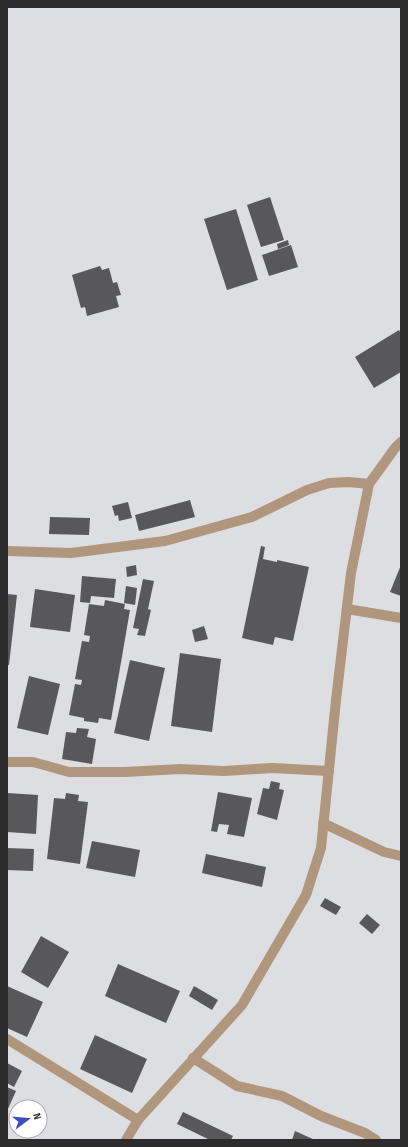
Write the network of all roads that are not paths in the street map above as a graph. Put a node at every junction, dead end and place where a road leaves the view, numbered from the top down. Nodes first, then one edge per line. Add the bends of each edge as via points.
1 (401, 442) edge
2 (369, 484) junction
3 (7, 551) edge
4 (347, 609) junction
5 (401, 618) edge
6 (7, 762) edge
7 (329, 770) junction
8 (324, 823) junction
9 (401, 856) edge
10 (7, 1039) edge
11 (193, 1058) junction
12 (138, 1120) junction
13 (126, 1140) edge
14 (376, 1140) edge

1 - 2 street
2 - 3 street via 329,483 307,490 252,517 165,541 71,553
2 - 4 street via 351,573
4 - 5 street
4 - 7 street
6 - 7 street via 33,762 69,772 180,769 224,771 272,768
7 - 8 street
8 - 9 street via 384,852
8 - 11 street via 321,848 306,895 242,1004
10 - 12 street
11 - 12 street
11 - 14 street via 237,1086 282,1096
12 - 13 street

